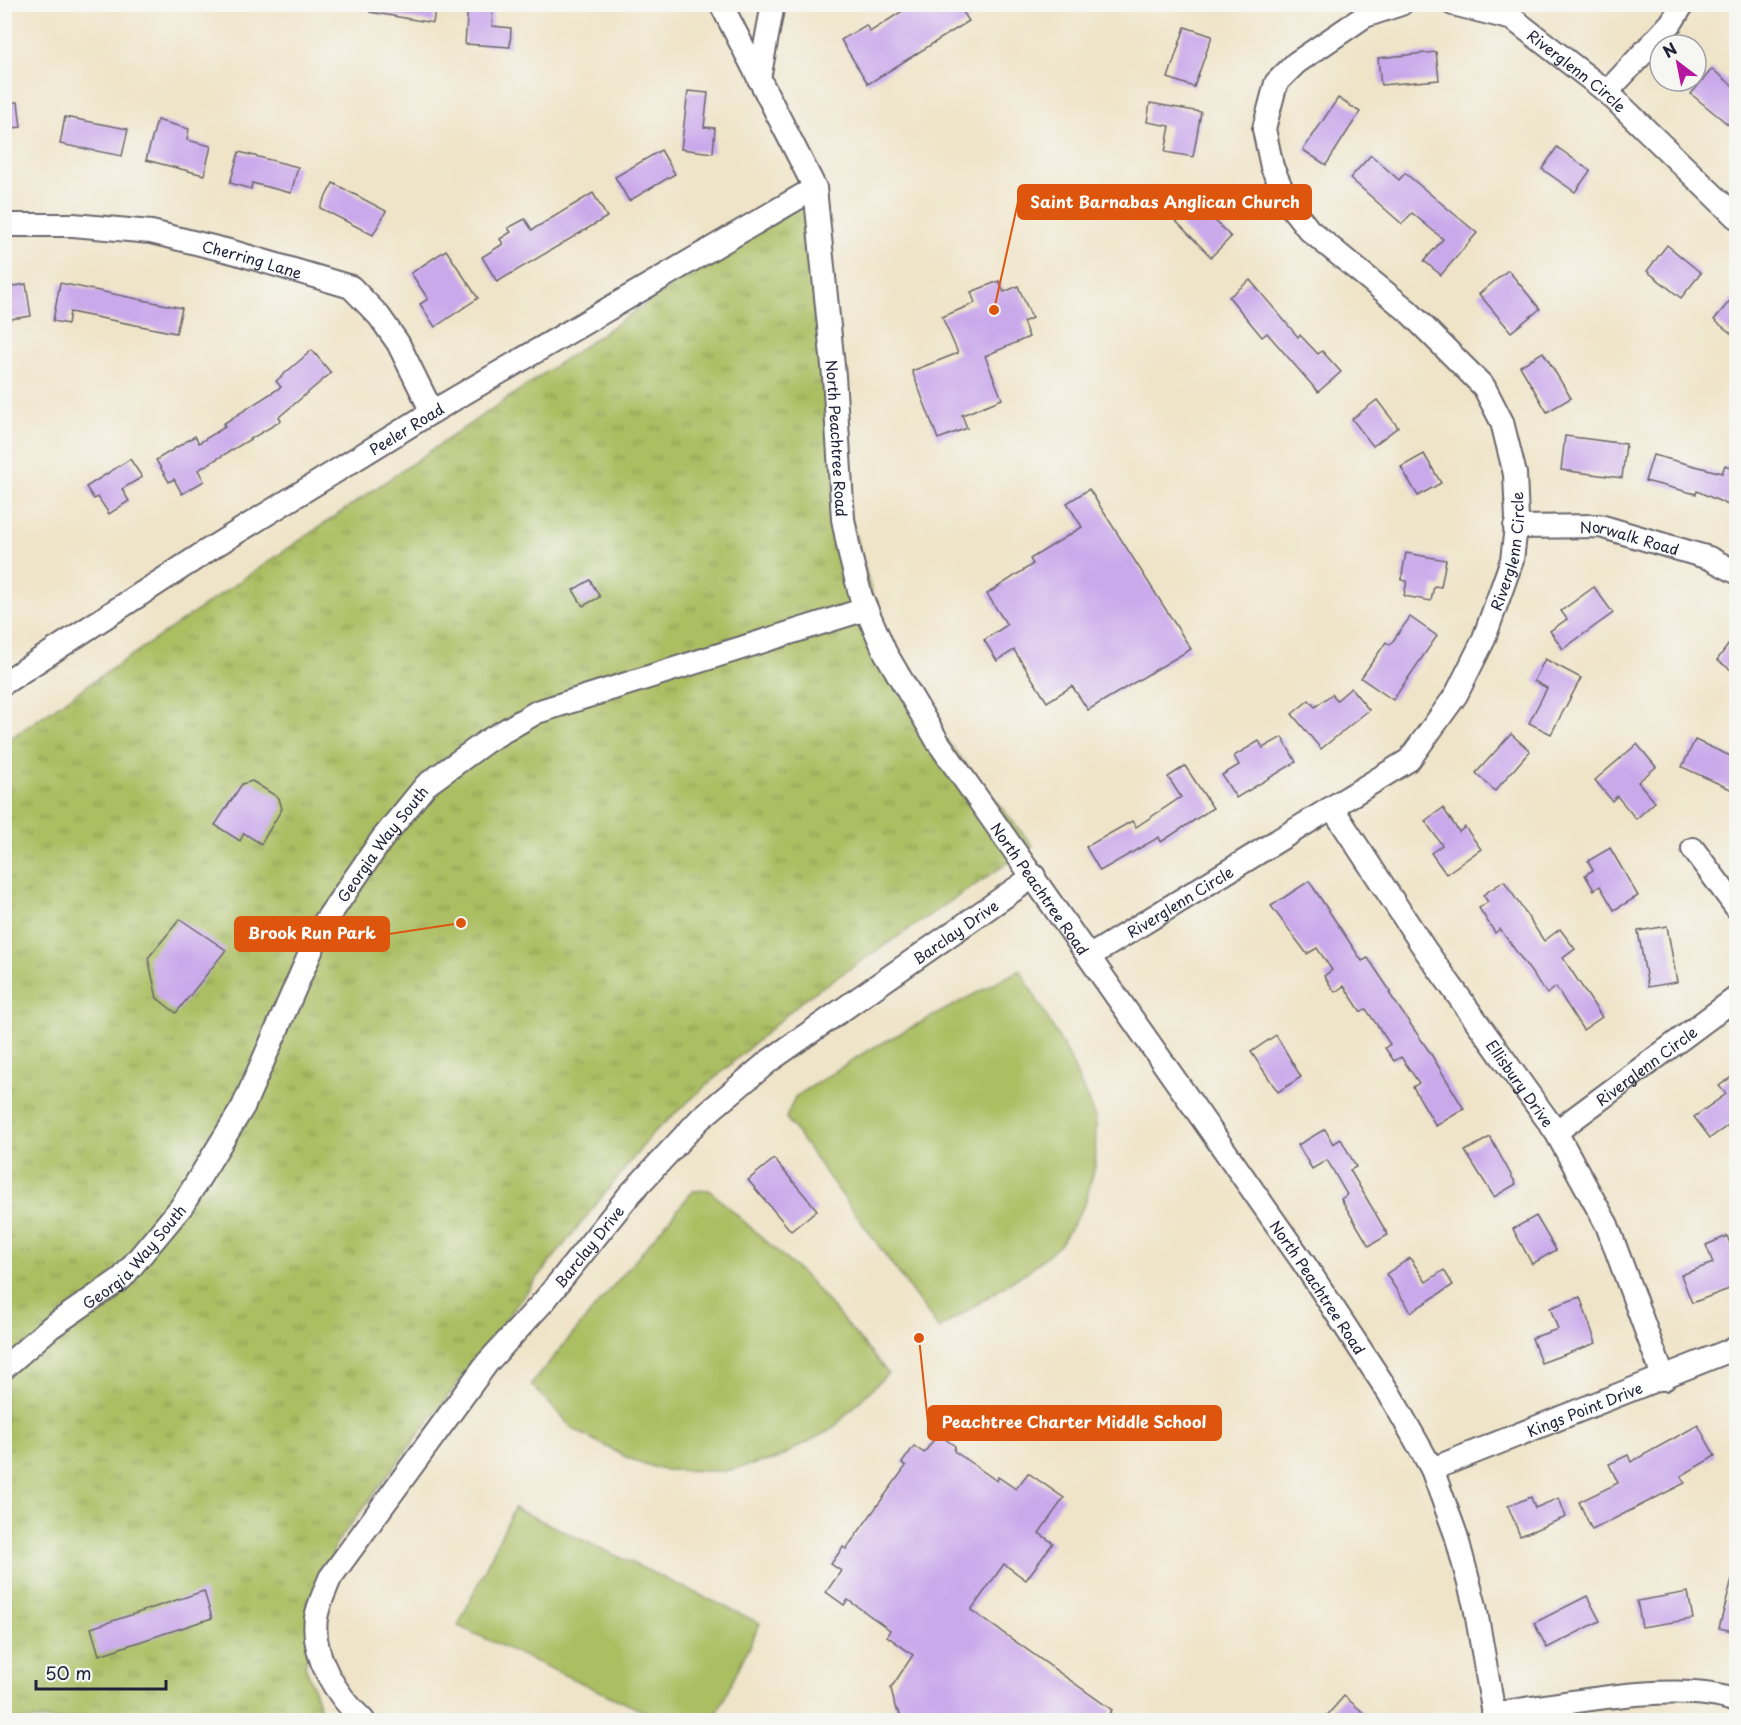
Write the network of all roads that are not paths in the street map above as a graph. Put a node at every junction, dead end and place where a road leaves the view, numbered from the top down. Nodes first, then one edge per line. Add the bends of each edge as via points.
1 (721, 4) edge
2 (773, 4) edge
3 (1401, 4) edge
4 (1453, 4) edge
5 (1683, 4) edge
6 (759, 79) junction
7 (1606, 92) junction
8 (815, 188) junction
9 (1737, 217) edge
10 (4, 225) edge
11 (432, 412) junction
12 (1515, 527) junction
13 (1737, 572) edge
14 (866, 609) junction
15 (4, 682) edge
16 (1333, 809) junction
17 (1693, 849) dead end
18 (1034, 876) junction
19 (1737, 907) edge
20 (1089, 956) junction
21 (1737, 998) edge
22 (1556, 1132) junction
23 (1737, 1348) edge
24 (4, 1368) edge
25 (1664, 1378) junction
26 (1432, 1469) junction
27 (1737, 1701) edge
28 (1494, 1717) edge
29 (363, 1720) edge

1 - 6 street, North Peachtree Road
2 - 6 street
3 - 12 street, Riverglenn Circle via 1365,16 1296,63 1276,82 1264,129 1272,167 1288,203 1309,230 1408,311 1484,387 1502,422 1515,474
4 - 7 street, Riverglenn Circle via 1513,19
5 - 7 street
6 - 8 street, North Peachtree Road
7 - 9 street, Riverglenn Circle
8 - 11 street, Peeler Road
8 - 14 street, North Peachtree Road via 834,376 843,519
10 - 11 street, Cherring Lane via 73,225 151,232 351,287 398,343
11 - 15 street, Peeler Road
12 - 13 street, Norwalk Road via 1600,526 1709,558
12 - 16 street, Riverglenn Circle via 1512,560 1484,641 1456,695 1409,760
14 - 18 street, North Peachtree Road via 885,652 938,742
14 - 24 street, Georgia Way South via 537,712 487,741 426,785 382,839 322,926 243,1107 182,1206 122,1278 51,1327
16 - 20 street, Riverglenn Circle
16 - 22 street, Ellisbury Drive via 1426,951
17 - 19 street
18 - 20 street, North Peachtree Road
18 - 29 street, Barclay Drive via 769,1061 700,1119 630,1194 544,1301 487,1363 330,1578 316,1617 317,1648 329,1678
20 - 26 street, North Peachtree Road via 1305,1264 1389,1393
21 - 22 street, Riverglenn Circle
22 - 25 street, Ellisbury Drive via 1607,1225
23 - 25 street, Kings Point Drive
25 - 26 street, Kings Point Drive
26 - 28 street, North Peachtree Road via 1456,1535 1475,1606
27 - 28 street via 1718,1694 1654,1693

